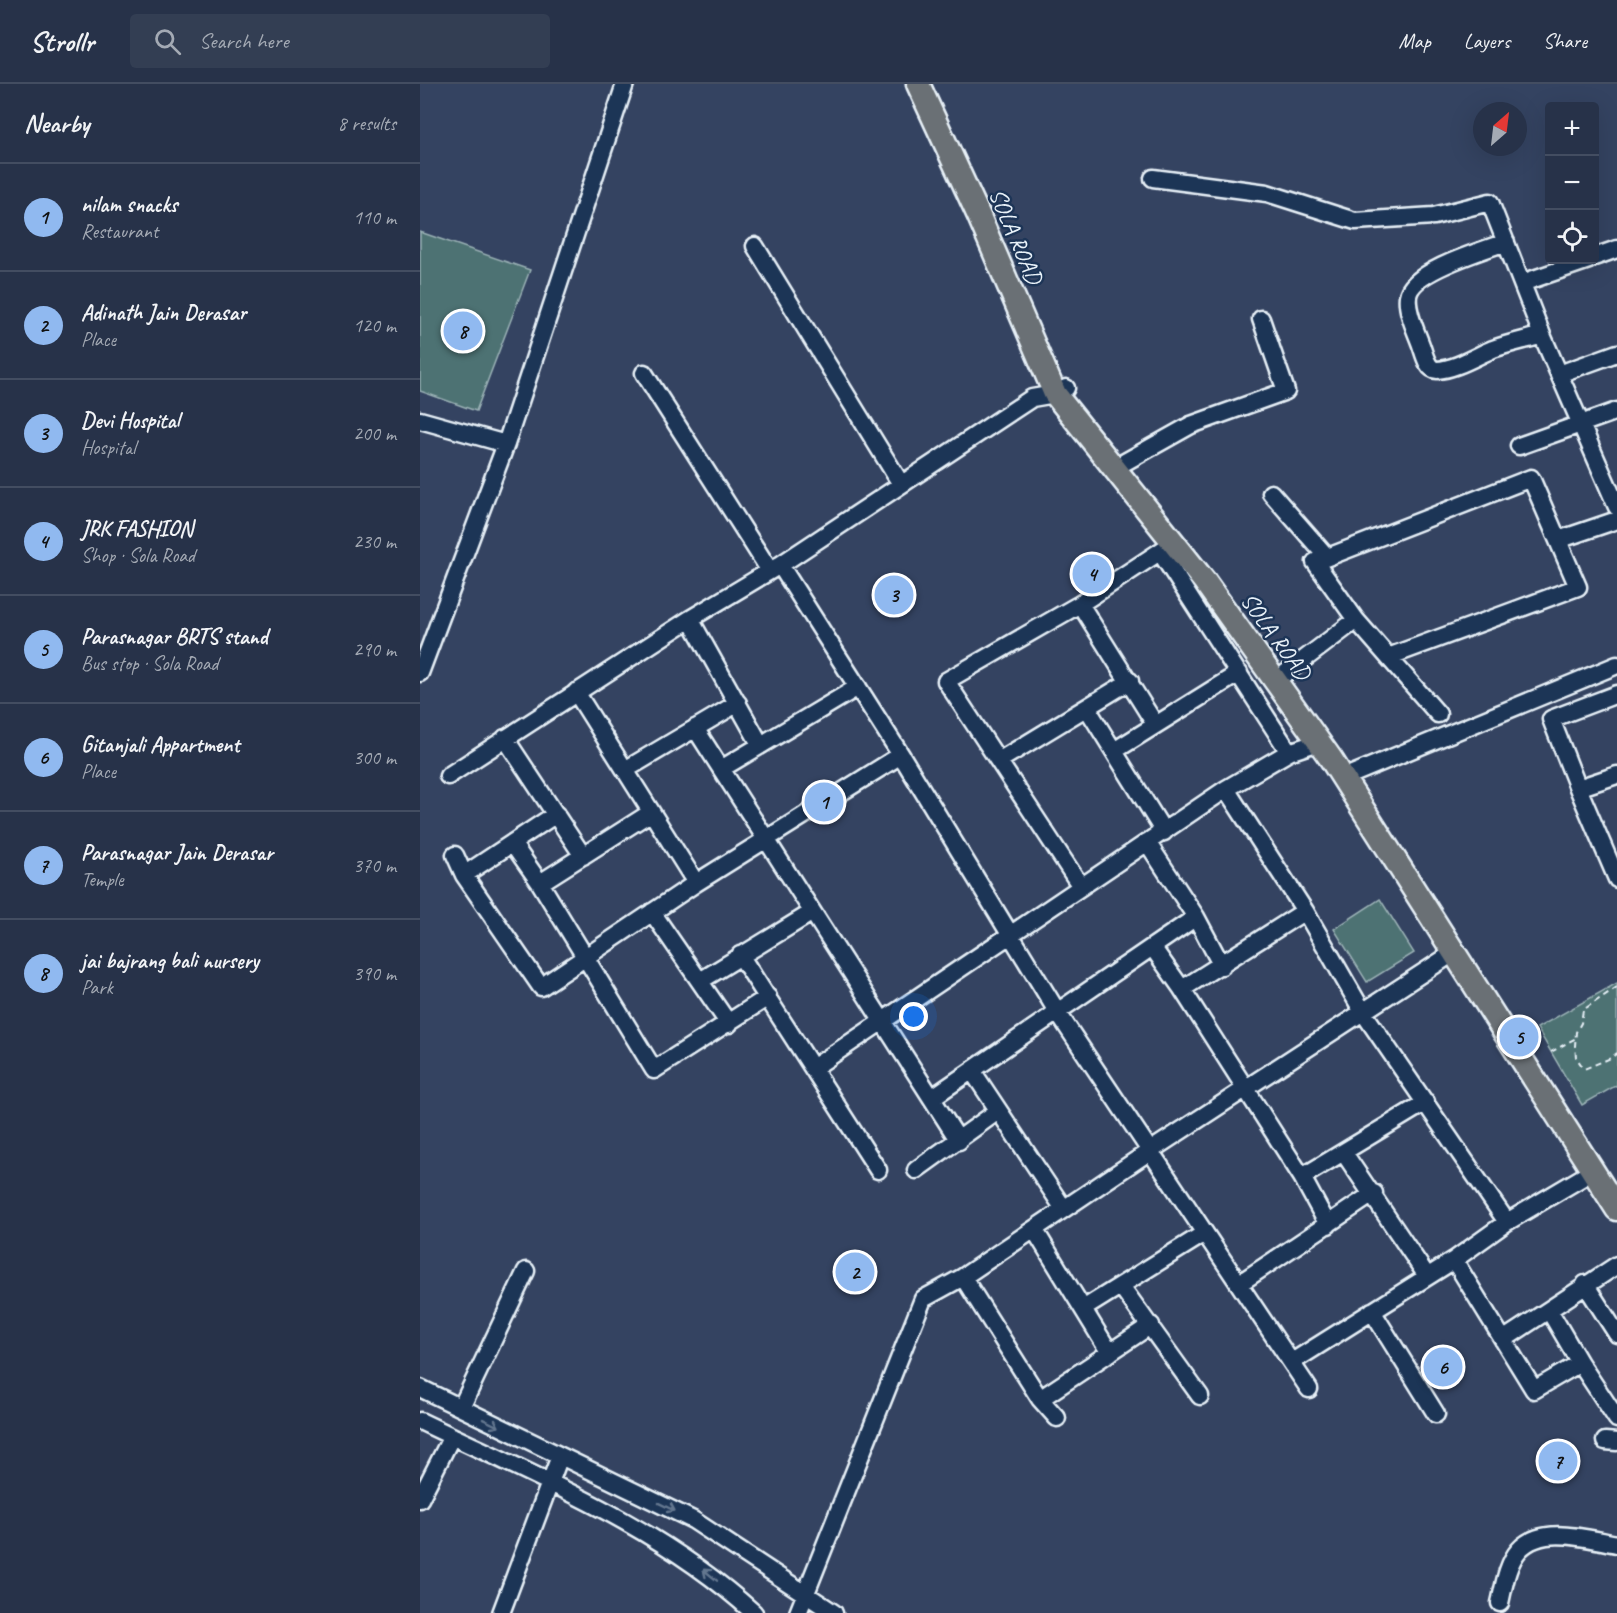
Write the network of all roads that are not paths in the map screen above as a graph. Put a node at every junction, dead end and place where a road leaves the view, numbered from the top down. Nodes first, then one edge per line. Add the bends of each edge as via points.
1 (625, 84) edge
2 (918, 84) edge
3 (933, 84) edge
4 (1153, 178) dead end
5 (1506, 242) junction
6 (755, 246) dead end
7 (1617, 249) edge
8 (1599, 255) edge
9 (1577, 264) edge
10 (1522, 283) junction
11 (1261, 319) dead end
12 (1542, 335) junction
13 (1617, 353) edge
14 (644, 373) dead end
15 (1559, 374) junction
16 (1060, 391) junction
17 (1617, 411) edge
18 (420, 420) edge
19 (1582, 426) junction
20 (506, 444) junction
21 (1519, 446) dead end
22 (1125, 462) junction
23 (1612, 481) edge
24 (902, 484) junction
25 (1271, 493) dead end
26 (1617, 507) edge
27 (1617, 520) edge
28 (1558, 540) junction
29 (1169, 551) junction
30 (1327, 557) junction
31 (775, 568) junction
32 (1080, 604) junction
33 (690, 619) junction
34 (1356, 620) junction
35 (1388, 657) junction
36 (1617, 665) edge
37 (420, 673) edge
38 (1239, 673) junction
39 (1286, 673) junction
40 (1130, 681) junction
41 (858, 687) junction
42 (576, 692) junction
43 (1617, 694) edge
44 (738, 704) junction
45 (1087, 708) junction
46 (1438, 714) dead end
47 (1155, 724) junction
48 (695, 728) junction
49 (505, 738) junction
50 (1319, 742) junction
51 (760, 744) junction
52 (1114, 751) junction
53 (1289, 752) junction
54 (901, 755) junction
55 (1000, 760) junction
56 (721, 769) junction
57 (625, 771) junction
58 (1617, 775) edge
59 (448, 776) dead end
60 (1350, 776) junction
61 (1578, 788) junction
62 (1226, 789) junction
63 (650, 813) junction
64 (556, 814) junction
65 (1164, 831) junction
66 (766, 840) junction
67 (1147, 842) junction
68 (512, 843) junction
69 (455, 855) dead end
70 (583, 856) junction
71 (464, 875) junction
72 (1617, 879) edge
73 (696, 882) junction
74 (540, 883) junction
75 (1080, 885) junction
76 (1305, 911) junction
77 (652, 912) junction
78 (811, 913) junction
79 (1196, 917) junction
80 (1011, 932) junction
81 (1153, 948) junction
82 (1453, 954) junction
83 (740, 956) junction
84 (585, 957) junction
85 (1222, 966) junction
86 (700, 981) junction
87 (1182, 989) junction
88 (768, 997) junction
89 (1058, 1012) junction
90 (1363, 1012) junction
91 (883, 1021) junction
92 (729, 1024) junction
93 (813, 1068) junction
94 (973, 1072) junction
95 (1244, 1089) junction
96 (933, 1097) junction
97 (1426, 1102) junction
98 (998, 1111) junction
99 (959, 1141) junction
100 (1149, 1151) junction
101 (1344, 1153) junction
102 (878, 1170) dead end
103 (916, 1170) dead end
104 (1593, 1171) junction
105 (1302, 1177) junction
106 (1617, 1184) edge
107 (1374, 1193) junction
108 (1064, 1209) junction
109 (1617, 1209) edge
110 (1507, 1222) junction
111 (1328, 1226) junction
112 (1034, 1229) junction
113 (1205, 1233) junction
114 (1454, 1260) junction
115 (1617, 1265) edge
116 (525, 1271) dead end
117 (963, 1276) junction
118 (1427, 1276) junction
119 (1240, 1283) junction
120 (1585, 1284) junction
121 (1121, 1286) junction
122 (1083, 1309) junction
123 (1549, 1310) junction
124 (1372, 1311) junction
125 (1151, 1325) junction
126 (1617, 1334) edge
127 (1503, 1340) junction
128 (1110, 1353) junction
129 (1292, 1362) junction
130 (1580, 1364) junction
131 (420, 1388) edge
132 (1309, 1389) dead end
133 (1200, 1396) dead end
134 (1040, 1398) junction
135 (461, 1408) junction
136 (1436, 1414) dead end
137 (1057, 1418) dead end
138 (1617, 1419) edge
139 (420, 1421) edge
140 (452, 1436) junction
141 (560, 1456) junction
142 (549, 1483) junction
143 (420, 1499) edge
144 (1617, 1544) edge
145 (807, 1596) junction
146 (1500, 1603) dead end
147 (501, 1613) edge
148 (754, 1613) edge
149 (798, 1613) edge
150 (834, 1613) edge

1 - 20 street
2 - 16 main road, SOLA ROAD
3 - 16 main road, SOLA ROAD
4 - 5 street via 1267,193 1355,221 1434,216 1490,202
5 - 10 street
5 - 12 street via 1426,274 1413,285 1407,296 1422,347 1435,370
6 - 24 street
7 - 8 street
9 - 10 street
10 - 12 street
11 - 22 street via 1286,391 1191,425
12 - 15 street
13 - 15 street
14 - 31 street
15 - 19 street
16 - 22 main road, SOLA ROAD
16 - 24 street via 1032,398
16 - 29 main road, SOLA ROAD
17 - 19 street
18 - 20 street
19 - 21 street
19 - 23 street
20 - 37 street
22 - 39 main road, SOLA ROAD via 1216,574
23 - 26 street
24 - 31 street
25 - 30 street
27 - 28 street
28 - 30 street via 1531,478
28 - 35 street via 1578,587
29 - 32 street
29 - 38 street
29 - 50 main road, SOLA ROAD via 1205,582
30 - 34 street via 1315,562
31 - 33 street
31 - 41 street
32 - 40 street
32 - 55 street via 946,681
33 - 42 street
33 - 44 street
34 - 35 street
34 - 39 street
35 - 46 street
36 - 60 street
38 - 47 street
38 - 53 street
39 - 60 main road, SOLA ROAD
40 - 45 street
40 - 47 street
41 - 51 street
41 - 54 street
42 - 49 street
42 - 57 street
43 - 61 street via 1551,719
44 - 48 street
44 - 51 street
45 - 52 street
45 - 55 street
47 - 52 street
48 - 56 street
48 - 57 street
49 - 59 street
49 - 64 street
50 - 53 street
50 - 60 main road, SOLA ROAD
51 - 56 street
52 - 65 street
53 - 62 street
54 - 66 street
54 - 80 street
55 - 75 street
56 - 66 street
57 - 63 street
58 - 61 street
60 - 82 main road, SOLA ROAD
60 - 106 main road, SOLA ROAD
61 - 72 street
62 - 65 street
62 - 76 street
63 - 70 street
63 - 73 street
64 - 68 street
64 - 70 street
65 - 67 street
66 - 73 street
66 - 78 street
67 - 75 street
67 - 79 street
68 - 71 street
68 - 74 street
69 - 71 street
70 - 74 street
71 - 84 street via 541,987
73 - 77 street
74 - 84 street
75 - 80 street
76 - 85 street
76 - 90 street
77 - 84 street
77 - 86 street
78 - 83 street
78 - 91 street
79 - 81 street
79 - 85 street
80 - 89 street
80 - 91 street
81 - 87 street
81 - 89 street
82 - 90 street
82 - 104 main road, SOLA ROAD
83 - 86 street
83 - 88 street
84 - 92 street via 654,1070
85 - 87 street
86 - 92 street
87 - 95 street
88 - 92 street
88 - 93 street
89 - 94 street
89 - 100 street
90 - 95 street
90 - 97 street
91 - 93 street
91 - 96 street
93 - 102 street
94 - 96 street
94 - 98 street
95 - 100 street
95 - 105 street
96 - 99 street
97 - 101 street
97 - 110 street
98 - 99 street
98 - 108 street
99 - 103 street
100 - 108 street
100 - 113 street
101 - 105 street
101 - 107 street
104 - 109 main road, SOLA ROAD
104 - 110 street
105 - 111 street
107 - 111 street
107 - 118 street
108 - 112 street
110 - 114 street
111 - 119 street
112 - 117 street
112 - 122 street
113 - 119 street
113 - 121 street
114 - 118 street
114 - 127 street
115 - 120 street
116 - 135 street
117 - 134 street
117 - 145 street via 923,1299
118 - 124 street
119 - 129 street
120 - 123 street
120 - 126 street
121 - 122 street
121 - 125 street
122 - 128 street
123 - 127 street
123 - 130 street
124 - 129 street
124 - 136 street
125 - 128 street
125 - 133 street
127 - 130 street via 1534,1390
128 - 134 street
129 - 132 street
130 - 138 street
131 - 135 street
134 - 137 street
135 -> 141 street
139 - 140 street
140 - 142 street
140 - 143 street
141 - 142 street
141 -> 145 street via 693,1520
142 - 147 street
148 -> 142 street via 677,1551
144 - 146 street via 1565,1535 1539,1538 1519,1550 1508,1571
145 - 149 street
145 - 150 street

